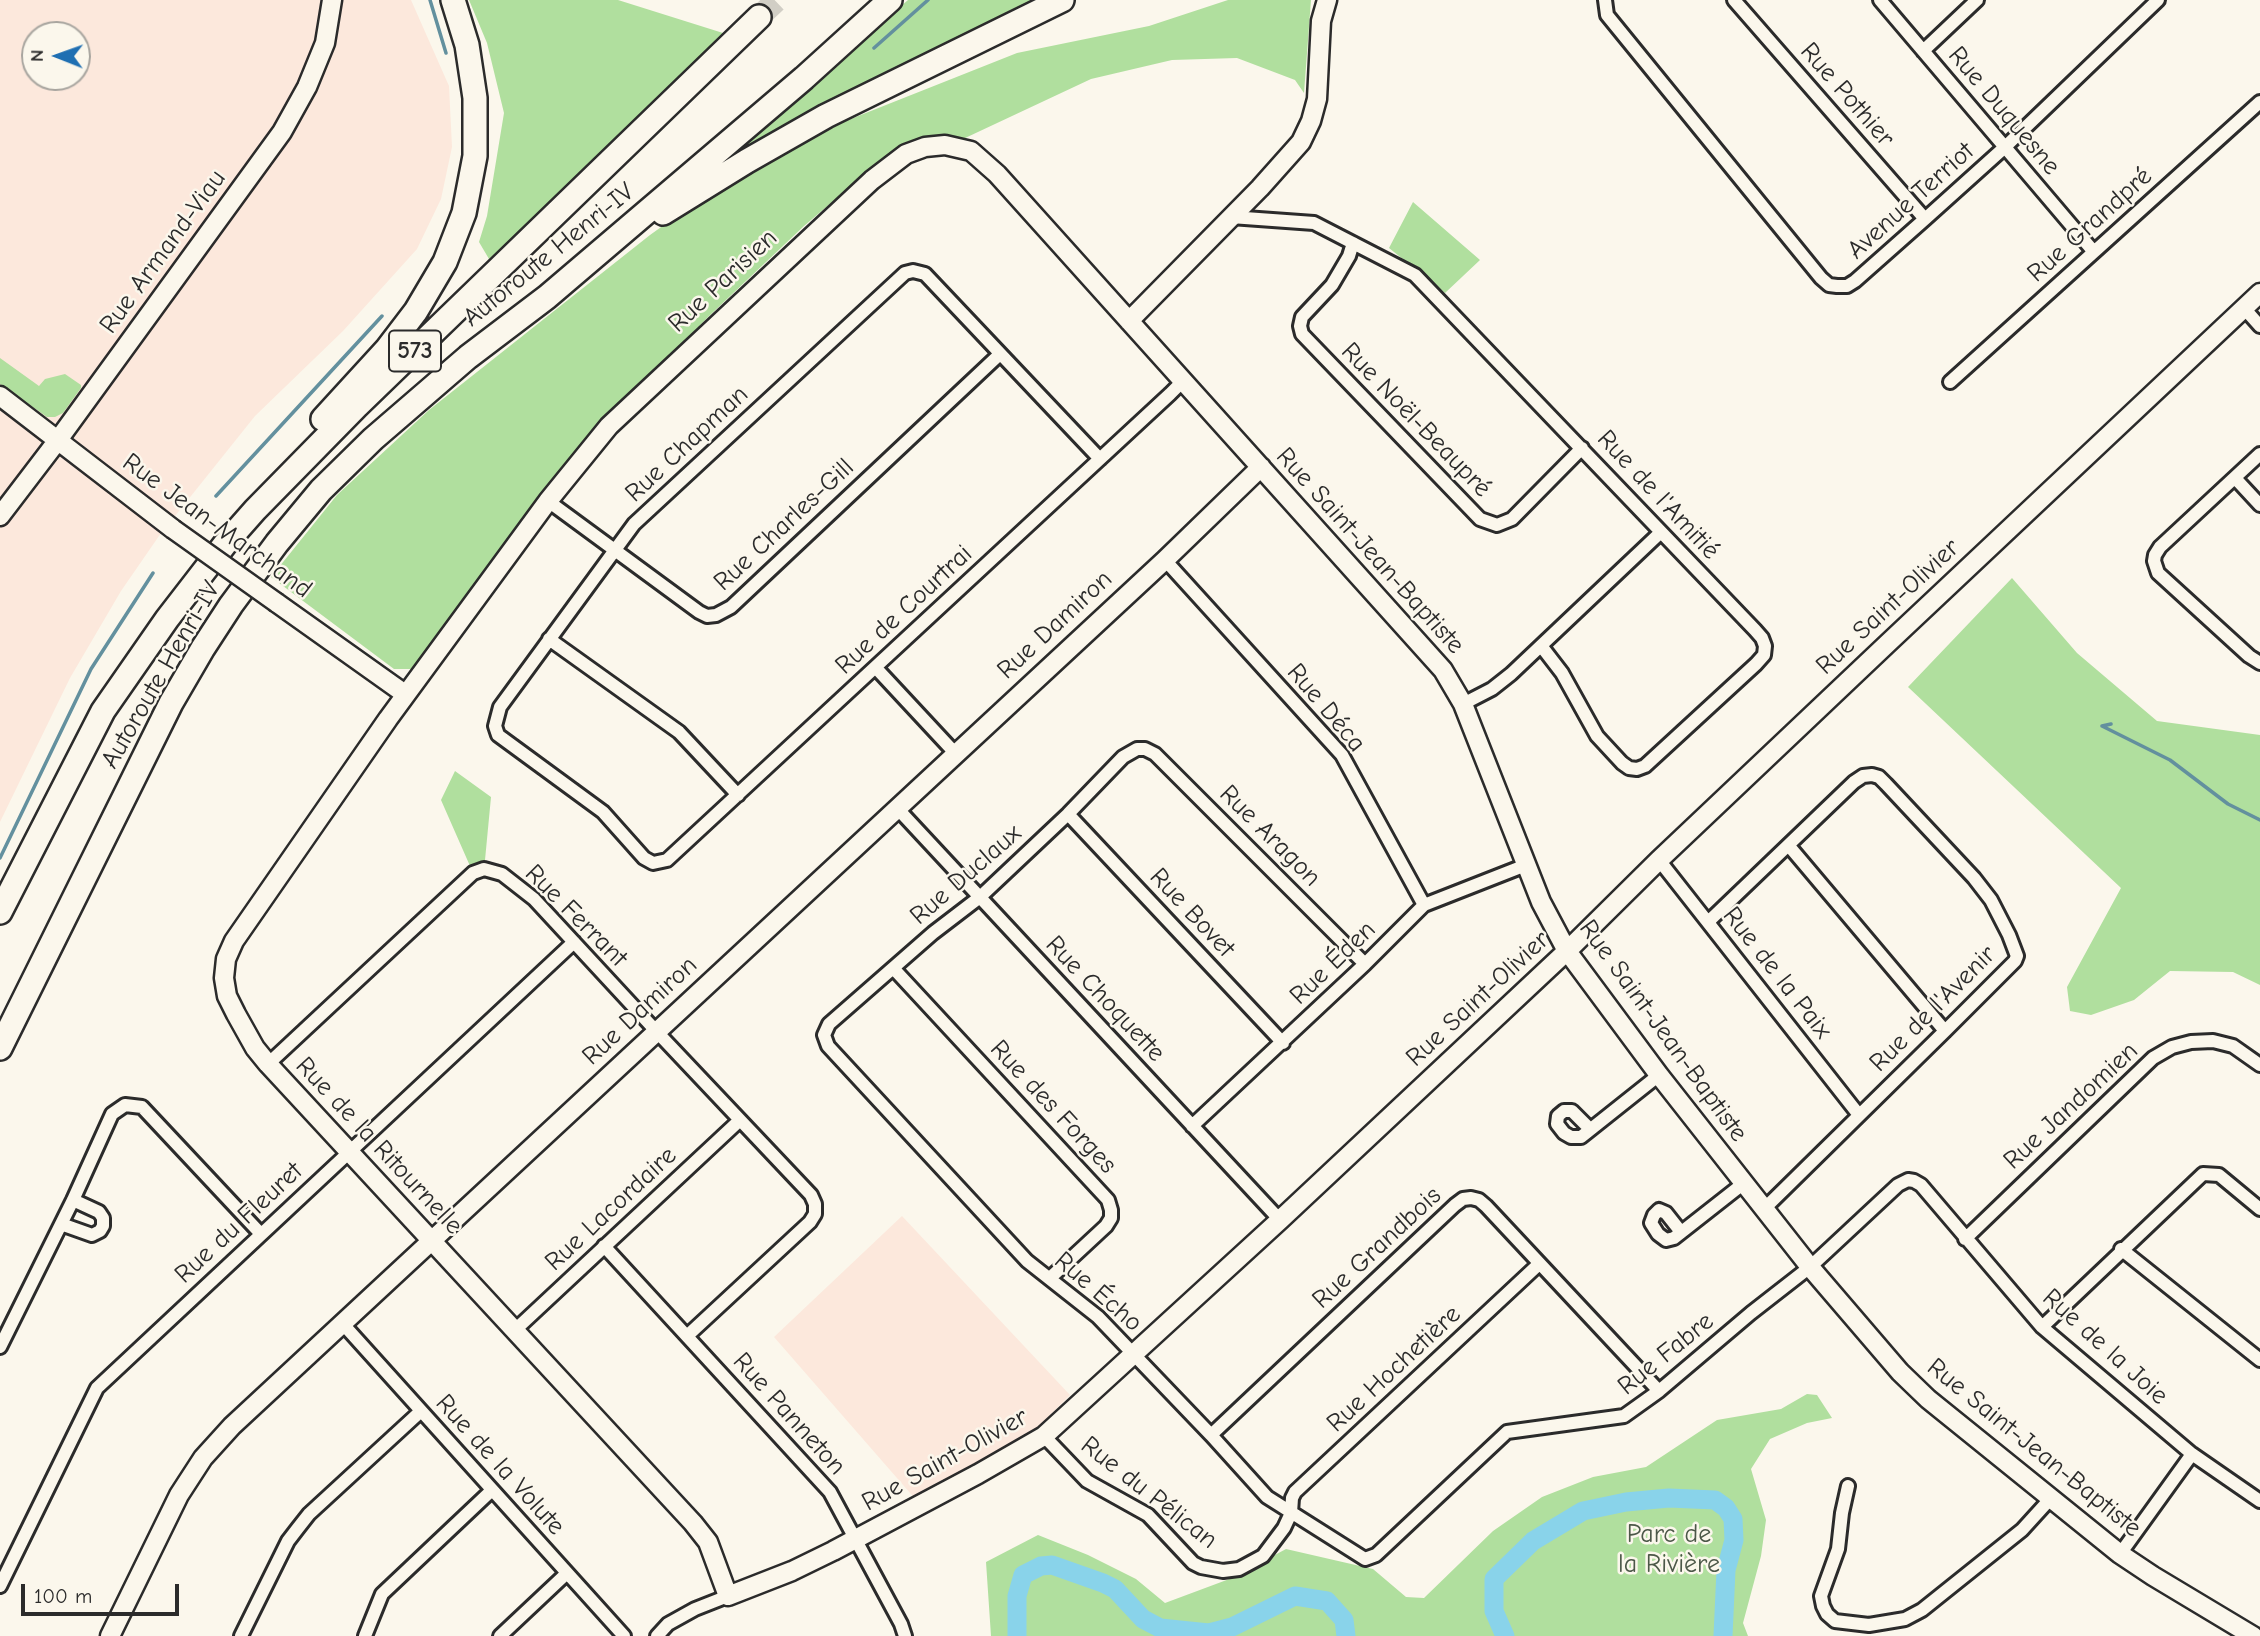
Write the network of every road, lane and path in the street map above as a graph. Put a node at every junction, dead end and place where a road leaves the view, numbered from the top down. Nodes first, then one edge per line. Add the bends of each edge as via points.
1 (332, 0) edge
2 (453, 0) edge
3 (890, 0) edge
4 (1062, 0) edge
5 (1327, 0) edge
6 (1605, 0) edge
7 (1734, 0) edge
8 (1880, 0) edge
9 (1978, 0) edge
10 (2156, 1) edge
11 (759, 17) tunnel mouth
12 (1923, 51) junction
13 (2260, 102) edge
14 (2005, 147) junction
15 (1231, 217) junction
16 (1925, 219) junction
17 (1353, 243) junction
18 (2094, 252) junction
19 (2260, 293) edge
20 (547, 297) junction
21 (2244, 308) junction
22 (1129, 321) junction
23 (2260, 326) edge
24 (1000, 354) junction
25 (1183, 381) junction
26 (1950, 382) dead end
27 (0, 396) edge
28 (58, 440) junction
29 (1582, 448) junction
30 (2260, 454) edge
31 (1100, 459) junction
32 (1261, 467) junction
33 (2235, 478) junction
34 (548, 501) junction
35 (2260, 505) edge
36 (0, 516) edge
37 (1661, 532) junction
38 (616, 550) junction
39 (1165, 560) junction
40 (549, 639) junction
41 (1542, 647) junction
42 (2260, 663) edge
43 (876, 668) junction
44 (405, 694) junction
45 (1463, 704) junction
46 (103, 711) junction
47 (1138, 749) joint
48 (955, 753) junction
49 (738, 795) junction
50 (897, 808) junction
51 (1068, 814) junction
52 (1789, 846) junction
53 (1659, 860) junction
54 (653, 863) joint
55 (1526, 865) junction
56 (980, 897) junction
57 (1424, 905) junction
58 (0, 912) edge
59 (1708, 922) junction
60 (574, 942) junction
61 (1567, 951) junction
62 (1365, 964) junction
63 (894, 969) junction
64 (1945, 1031) junction
65 (657, 1032) junction
66 (824, 1034) joint
67 (1283, 1043) junction
68 (0, 1048) edge
69 (268, 1064) junction
70 (2260, 1065) edge
71 (1659, 1075) junction
72 (1860, 1115) junction
73 (740, 1120) junction
74 (1192, 1126) junction
75 (1590, 1129) dead end
76 (349, 1152) junction
77 (1908, 1180) joint
78 (1744, 1183) junction
79 (73, 1200) junction
80 (1764, 1209) junction
81 (2260, 1209) edge
82 (1280, 1220) junction
83 (61, 1224) junction
84 (1681, 1231) dead end
85 (260, 1234) junction
86 (1965, 1239) junction
87 (432, 1241) junction
88 (604, 1246) junction
89 (2121, 1250) junction
90 (1539, 1264) junction
91 (1810, 1267) junction
92 (1050, 1278) junction
93 (343, 1324) junction
94 (2042, 1327) junction
95 (514, 1331) junction
96 (687, 1336) junction
97 (0, 1347) edge
98 (1133, 1353) junction
99 (2260, 1360) edge
100 (1659, 1391) junction
101 (421, 1411) junction
102 (1211, 1435) junction
103 (1044, 1436) junction
104 (2192, 1454) junction
105 (1848, 1486) dead end
106 (491, 1491) junction
107 (2052, 1497) junction
108 (2260, 1501) edge
109 (1291, 1513) junction
110 (856, 1539) junction
111 (2120, 1554) junction
112 (1365, 1559) joint
113 (566, 1574) junction
114 (0, 1586) edge
115 (729, 1596) junction
116 (110, 1636) edge
117 (241, 1636) edge
118 (365, 1636) edge
119 (500, 1636) edge
120 (624, 1636) edge
121 (657, 1636) edge
122 (905, 1636) edge
123 (2253, 1636) edge

1 - 28 street, Rue Armand-Viau via 325,43 282,132
2 - 46 highway via 473,73 476,136 464,213 444,262 416,312 387,349 179,583 158,611
3 - 20 highway, Autoroute Henri-IV / 573
4 - 20 highway via 779,141 664,213
5 - 15 street via 1321,21 1317,99 1307,132
6 - 16 street, Avenue Terriot via 1607,15 1829,285 1847,286 1855,281
7 - 16 street, Rue Pothier
8 - 12 street, Rue Duquesne
9 - 12 street
10 - 14 street, Avenue Terriot
11 - 46 highway, Autoroute Henri-IV / 573 via 255,510 198,579
12 - 14 street, Rue Duquesne
13 - 18 street, Rue Grandpré
14 - 16 street, Avenue Terriot
14 - 18 street, Rue Duquesne
15 - 17 street, Rue de l'Amitié via 1314,223
15 - 22 street
17 - 29 street, Rue de l'Amitié via 1415,275
17 - 29 street, Rue Noël-Beaupré via 1332,285 1302,317 1302,334 1480,519 1497,525 1511,519
18 - 26 street, Rue Grandpré
19 - 21 street, Rue Saint-Olivier
20 - 68 highway, Autoroute Henri-IV / 573 via 373,439 321,490 277,543 203,648 171,703
21 - 23 street
21 - 53 street, Rue Saint-Olivier
22 - 25 street, Rue Saint-Jean-Baptiste
22 - 34 street, Rue Parisien via 971,151 945,145 925,147 906,154 872,180 659,377 609,426
24 - 31 street, Rue Chapman
24 - 38 street, Rue Charles-Gill via 723,613 707,616 699,612
24 - 38 street, Rue Chapman via 925,274 905,273 644,514
25 - 31 street, Rue de Courtrai
25 - 32 street, Rue Saint-Jean-Baptiste
27 - 28 street, Rue Jean-Marchand
28 - 36 street, Rue Armand-Viau
28 - 44 street, Rue Jean-Marchand, bridge via 173,529
29 - 37 street, Rue de l'Amitié
30 - 33 street
31 - 43 street, Rue de Courtrai
32 - 39 street, Rue Damiron
32 - 45 street, Rue Saint-Jean-Baptiste via 1443,670
33 - 35 street
33 - 42 street via 2161,547 2154,561 2158,573
34 - 38 street, Rue Charles-Gill
34 - 44 street, Rue Parisien
37 - 41 street
37 - 41 street, Rue de l'Amitié via 1762,638 1764,654 1756,664 1637,769 1622,763 1597,736
38 - 40 street, Rue Chapman
39 - 48 street, Rue Damiron
39 - 57 street, Rue Déca via 1342,755
40 - 49 street via 678,732
40 - 54 street, Rue Chapman via 500,707 495,726 498,735 592,803
41 - 45 street via 1492,689
43 - 48 street
43 - 49 street, Rue de Courtrai
44 - 69 street, Rue de la Ritournelle via 226,959 227,996
45 - 55 street, Rue Saint-Jean-Baptiste
46 - 58 highway, Autoroute Henri-IV
47 - 51 street, Rue Duclaux via 1123,757
47 - 62 street, Rue Aragon via 1155,754
48 - 50 street, Rue Damiron
49 - 54 street, Rue de Courtrai via 667,860
50 - 56 street, Rue Choquette
50 - 65 street, Rue Damiron
51 - 56 street, Rue Duclaux
51 - 67 street, Rue Bovet
52 - 59 street, Rue de l'Avenir
52 - 64 street
52 - 64 street, Rue de l'Avenir via 1854,782 1872,775 1886,784 1974,878 1991,900 2017,956
53 - 59 street, Rue de la Paix
53 - 61 street, Rue Saint-Olivier
55 - 57 street, Rue Éden
55 - 61 street, Rue Saint-Jean-Baptiste
56 - 63 street, Rue Duclaux
56 - 74 street, Rue Choquette
57 - 62 street, Rue Éden
59 - 72 street, Rue de la Paix
60 - 65 street, Rue Ferrant
60 - 69 street, Rue Ferrant via 513,882 494,871 479,870
60 - 76 street, Rue du Fleuret
61 - 71 street, Rue Saint-Jean-Baptiste
61 - 82 street, Rue Saint-Olivier
62 - 67 street, Rue Éden
63 - 66 street, Rue Duclaux via 829,1024
63 - 92 street, Rue des Forges via 1108,1200 1111,1218 1106,1226
64 - 72 street, Rue de l'Avenir
65 - 73 street, Rue Ferrant
65 - 87 street, Rue Damiron
66 - 92 street, Rue Écho via 828,1046 988,1219 1027,1261
67 - 74 street, Rue Éden
69 - 76 street, Rue de la Ritournelle
70 - 86 street, Rue Jandomien via 2233,1046 2213,1041 2191,1041 2153,1058
71 - 75 street
71 - 78 street, Rue Saint-Jean-Baptiste
72 - 80 street, Rue de l'Avenir
73 - 88 street, Rue Lacordaire
73 - 96 street, Rue Ferrant via 811,1195 815,1214
74 - 82 street, Rue Choquette
76 - 85 street, Rue du Fleuret
76 - 87 street, Rue de la Ritournelle
77 - 86 street, Rue de la Joie via 1921,1185
77 - 91 street, Rue Fabre
78 - 80 street, Rue Saint-Jean-Baptiste
78 - 84 street
79 - 83 street
79 - 83 street via 99,1212 103,1226 92,1235
79 - 85 street via 112,1114 132,1104 142,1107
80 - 91 street, Rue Saint-Jean-Baptiste
81 - 89 street via 2219,1175 2203,1174
82 - 98 street, Rue Saint-Olivier
83 - 97 street
85 - 114 street, Rue du Fleuret via 97,1388
86 - 94 street, Rue de la Joie
87 - 93 street, Rue Damiron
87 - 95 street, Rue de la Ritournelle
88 - 95 street, Rue Lacordaire
88 - 96 street, Rue Panneton
89 - 94 street
89 - 99 street
90 - 100 street, Rue Grandbois
90 - 102 street, Rue Grandbois via 1479,1200 1463,1199
90 - 109 street, Rue Hochetière via 1295,1492
91 - 100 street, Rue Fabre
91 - 107 street, Rue Saint-Jean-Baptiste via 1928,1399
92 - 98 street, Rue Écho
93 - 101 street, Rue de la Volute
93 - 116 street, Rue Damiron via 203,1458 179,1495
94 - 104 street, Rue de la Joie
95 - 115 street, Rue de la Ritournelle via 693,1523 708,1542
96 - 110 street, Rue Panneton via 830,1492
98 - 102 street, Rue Écho
98 - 103 street, Rue Saint-Olivier
100 - 112 street, Rue Fabre via 1624,1416 1507,1432 1376,1555
101 - 106 street, Rue de la Volute
101 - 117 street via 309,1514 288,1541
102 - 109 street, Rue Écho via 1267,1497
103 - 109 street, Rue du Pélican via 1087,1481 1148,1515 1201,1567 1223,1572 1263,1556
103 - 110 street, Rue Saint-Olivier
104 - 108 street, Rue de la Joie
104 - 111 street
105 - 107 street via 1838,1549 1821,1596 1827,1614 1835,1621 1869,1625 1905,1619 1922,1610 2022,1530
106 - 113 street, Rue de la Volute
106 - 118 street via 382,1594
107 - 111 street, Rue Saint-Jean-Baptiste
109 - 112 street, Rue Écho
110 - 115 street, Rue Saint-Olivier
110 - 122 street, Rue Panneton
111 - 123 street, Rue Saint-Jean-Baptiste
113 - 119 street
113 - 120 street, Rue de la Volute
115 - 121 street, Rue Saint-Olivier via 695,1609

